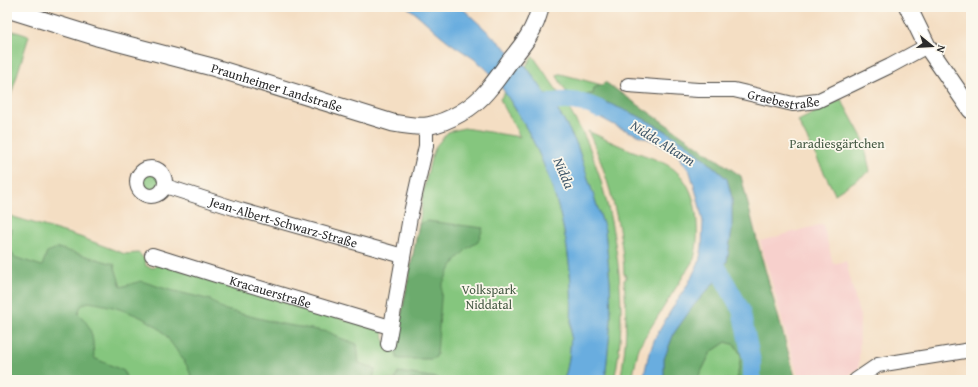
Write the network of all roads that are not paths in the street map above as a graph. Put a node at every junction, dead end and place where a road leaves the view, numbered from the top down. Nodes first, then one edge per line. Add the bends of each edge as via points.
1 (540, 7) edge
2 (908, 7) edge
3 (7, 10) edge
4 (927, 46) junction
5 (628, 85) dead end
6 (971, 110) edge
7 (426, 126) junction
8 (165, 186) dead end
9 (152, 255) dead end
10 (403, 256) junction
11 (390, 327) junction
12 (388, 344) dead end
13 (971, 350) edge
14 (856, 380) edge

1 - 7 main road, Praunheimer Landstraße via 533,28 487,91 472,105 453,117
2 - 4 main road
3 - 7 main road, Praunheimer Landstraße via 212,67 394,123
4 - 5 street, Graebestraße via 817,101 793,104 734,90
4 - 6 main road
7 - 10 street via 426,146
8 - 10 street, Jean-Albert-Schwarz-Straße
9 - 11 street, Kracauerstraße
10 - 11 street
11 - 12 street
13 - 14 street via 878,365

